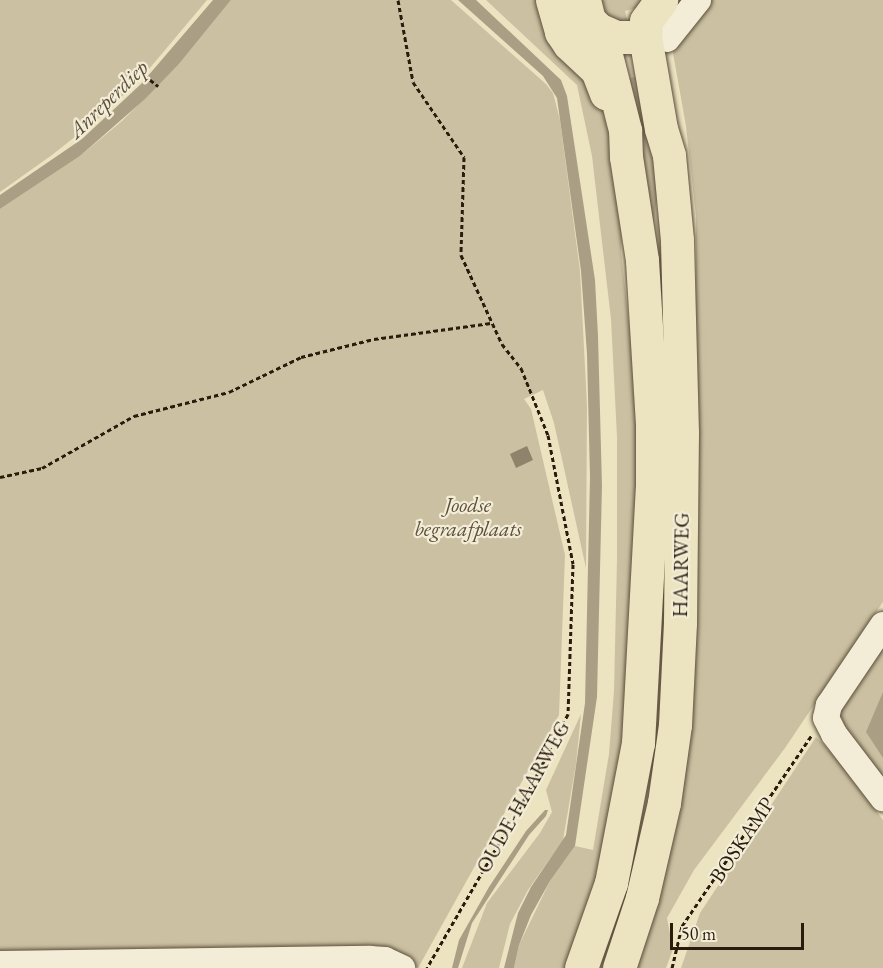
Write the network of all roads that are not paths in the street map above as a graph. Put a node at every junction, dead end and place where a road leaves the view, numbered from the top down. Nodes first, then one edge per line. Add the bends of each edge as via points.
1 (552, 0) edge
2 (568, 0) edge
3 (584, 0) edge
4 (677, 0) edge
5 (698, 0) edge
6 (655, 33) edge
7 (594, 53) junction
8 (883, 625) edge
9 (883, 798) edge
10 (0, 964) edge
11 (402, 968) edge
12 (581, 968) edge
13 (619, 968) edge

1 - 7 main road via 561,32 569,44
2 - 7 main road via 572,17
3 - 6 main road via 589,20 604,33 624,39
4 - 6 main road via 668,19
5 - 6 street
6 - 7 main road via 618,53
6 - 13 main road, HAARWEG via 677,240 682,350 682,516 675,725 664,803 642,898
7 - 12 main road, HAARWEG via 626,157 642,260 652,424 638,743 611,883
8 - 9 street via 829,705 826,718
10 - 11 street via 370,959 385,960

